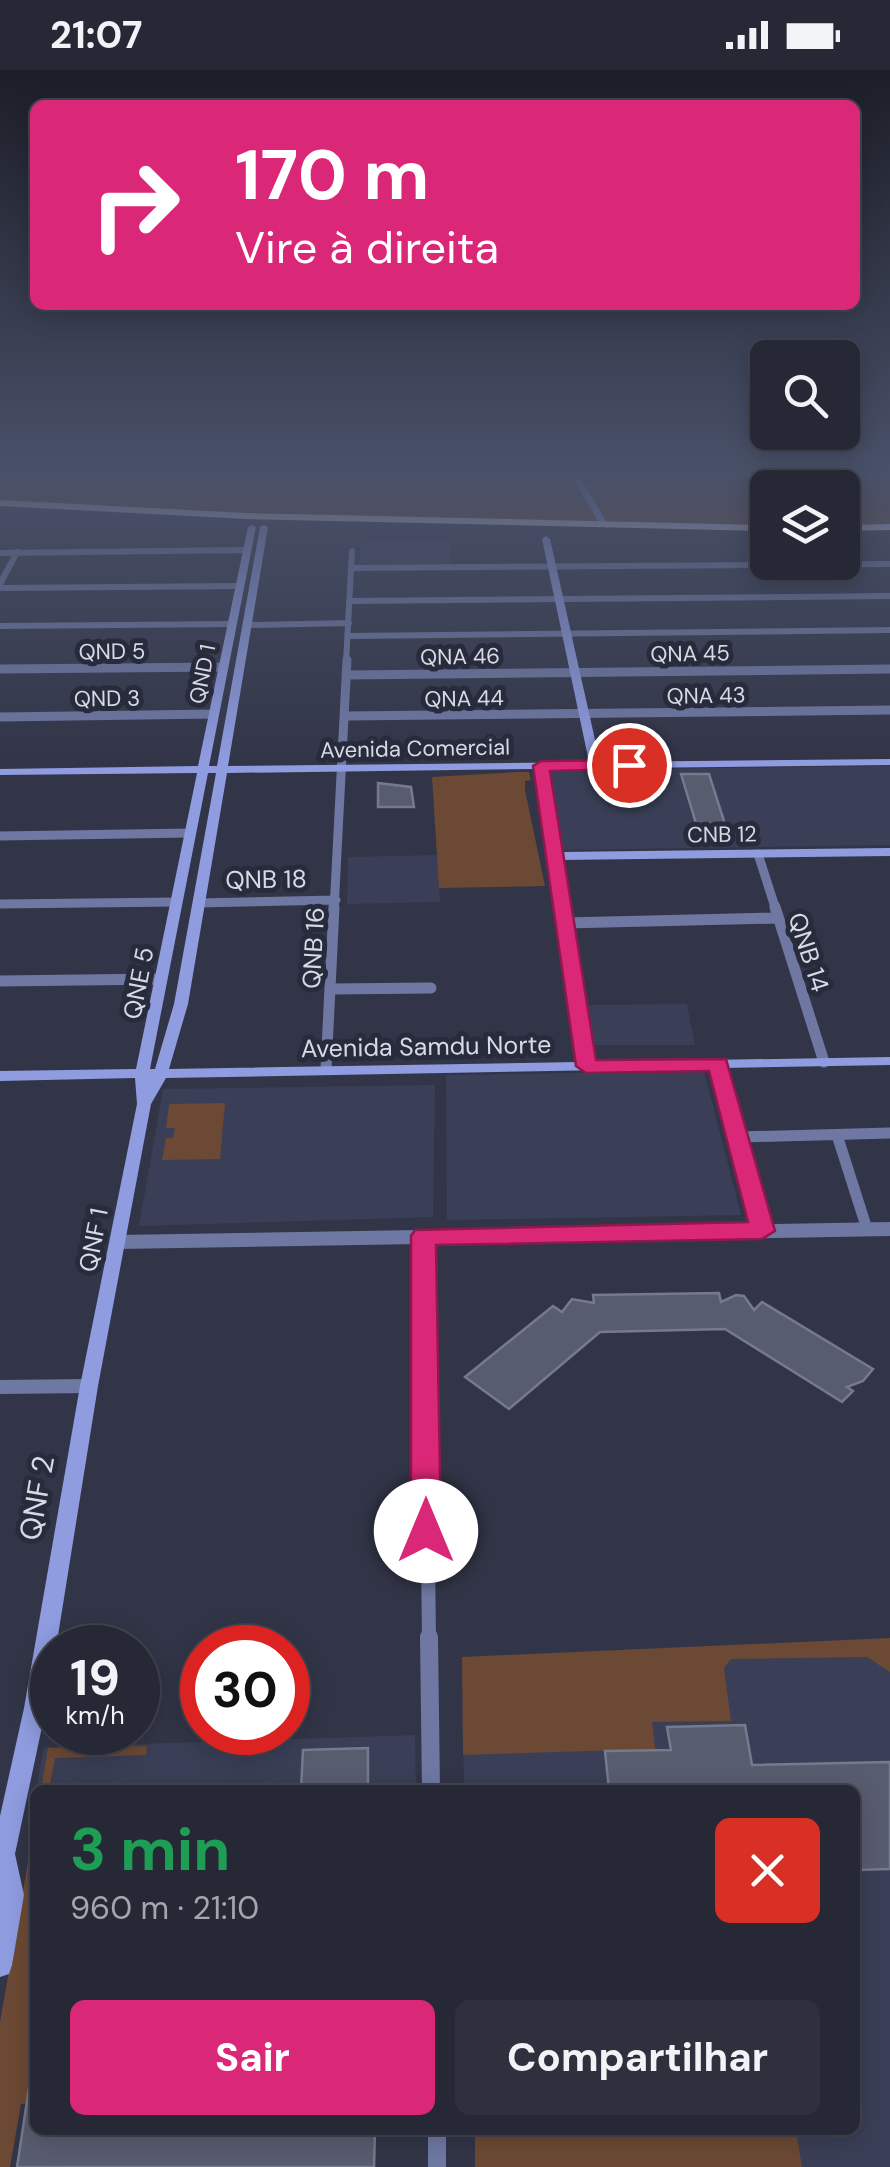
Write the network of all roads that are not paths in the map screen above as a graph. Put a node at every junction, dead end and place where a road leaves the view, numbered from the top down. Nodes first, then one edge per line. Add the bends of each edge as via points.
1 (244, 566) edge
2 (255, 566) edge
3 (670, 566) edge
4 (552, 567) junction
5 (352, 568) joint
6 (0, 586) edge
7 (240, 586) junction
8 (890, 596) edge
9 (558, 599) junction
10 (350, 601) junction
11 (349, 623) junction
12 (232, 624) junction
13 (248, 625) junction
14 (0, 626) edge
15 (890, 630) edge
16 (565, 634) junction
17 (349, 636) junction
18 (228, 645) junction
19 (244, 645) junction
20 (224, 667) junction
21 (0, 669) edge
22 (890, 669) edge
23 (573, 672) junction
24 (346, 674) junction
25 (890, 710) edge
26 (214, 714) junction
27 (584, 714) junction
28 (345, 716) junction
29 (0, 717) edge
30 (210, 736) junction
31 (228, 737) junction
32 (890, 762) edge
33 (541, 766) junction
34 (595, 766) junction
35 (342, 769) junction
36 (203, 770) junction
37 (223, 770) junction
38 (0, 772) edge
39 (212, 827) junction
40 (191, 831) junction
41 (0, 836) edge
42 (890, 852) edge
43 (758, 854) junction
44 (555, 856) junction
45 (336, 900) junction
46 (178, 902) junction
47 (198, 902) junction
48 (0, 904) edge
49 (778, 918) junction
50 (565, 923) junction
51 (162, 979) junction
52 (0, 981) edge
53 (430, 988) dead end
54 (331, 989) junction
55 (157, 1004) junction
56 (181, 1004) junction
57 (153, 1025) junction
58 (176, 1026) junction
59 (890, 1061) edge
60 (824, 1062) junction
61 (718, 1064) junction
62 (586, 1066) junction
63 (326, 1069) junction
64 (161, 1073) junction
65 (142, 1074) junction
66 (0, 1076) edge
67 (144, 1104) junction
68 (890, 1132) edge
69 (837, 1135) junction
70 (739, 1138) junction
71 (868, 1229) junction
72 (890, 1229) edge
73 (762, 1231) junction
74 (424, 1236) junction
75 (118, 1242) junction
76 (89, 1386) junction
77 (0, 1387) edge
78 (431, 1785) edge
79 (2, 1863) edge
80 (6, 1895) edge
81 (0, 1965) edge
82 (437, 2135) edge
83 (437, 2167) edge

1 - 7 main road, QND 1
2 - 13 main road
3 - 4 street
4 - 5 street
4 - 9 main road
5 - 10 street, QNB 16
6 - 7 street
7 - 12 main road, QND 1
8 - 9 street
9 - 10 street
9 - 16 main road
10 - 11 street, QNB 16
11 - 13 street
11 - 17 street, QNB 16
12 - 14 street
12 - 18 main road, QND 1
13 - 19 main road
15 - 16 street
16 - 17 street
16 - 23 main road
17 - 24 street, QNB 16
18 - 19 main road
18 - 20 main road, QND 1
19 - 31 main road
20 - 21 street, QND 5
20 - 26 main road, QND 1
22 - 23 street, QNA 45
23 - 24 street, QNA 46
23 - 27 main road
24 - 28 street, QNB 16
25 - 27 street, QNA 43
26 - 29 street, QND 3
26 - 30 main road, QND 1
27 - 28 street, QNA 44
27 - 34 main road
28 - 35 street, QNB 16
30 - 31 main road
30 - 36 main road, QND 1
31 - 37 main road
32 - 34 main road, Avenida Comercial
33 - 34 main road, Avenida Comercial
33 - 35 main road, Avenida Comercial
33 - 44 main road
35 - 37 main road, Avenida Comercial
35 - 45 street, QNB 16
36 - 37 main road, Avenida Comercial
36 - 38 main road, Avenida Comercial
36 - 40 main road, QND 1
37 - 39 main road
39 - 40 main road
39 - 47 main road, QNF 1
40 - 41 street
40 - 46 main road, QNE 5
42 - 43 main road, CNB 12
43 - 44 main road, CNB 12
43 - 49 street, QNB 14
44 - 50 main road
45 - 47 street, QNB 18
45 - 54 street, QNB 16
46 - 48 street
46 - 51 main road, QNE 5
47 - 56 main road, QNF 1
49 - 50 street
49 - 60 street, QNB 14
50 - 62 main road
51 - 52 street
51 - 55 main road, QNE 5
53 - 54 street
54 - 63 street, QNB 16
55 - 56 main road
55 - 57 main road, QNE 5
56 - 58 main road, QNF 1
57 - 58 main road via 166,1018
57 - 65 main road, QNE 5
58 - 64 main road, QNF 1
59 - 60 main road, Avenida Samdu Norte
60 - 61 main road, Avenida Samdu Norte
61 - 62 main road, Avenida Samdu Norte
61 - 70 street
62 - 63 main road, Avenida Samdu Norte
63 - 64 main road, Avenida Samdu Norte
64 - 65 main road, Avenida Samdu Norte
64 - 67 main road, QNF 1
65 - 66 main road, Avenida Samdu Norte
65 - 67 main road, QNF 1
67 - 75 main road, QNF 1
68 - 69 street
69 - 70 street
69 - 71 street
70 - 73 street
71 - 72 street
71 - 73 street
73 - 74 street
74 - 75 street
74 - 78 street
75 - 76 main road, QNF 1
76 - 77 street
76 - 79 main road, QNF 2
79 - 80 main road, QNF 2
80 - 81 main road
82 - 83 street

